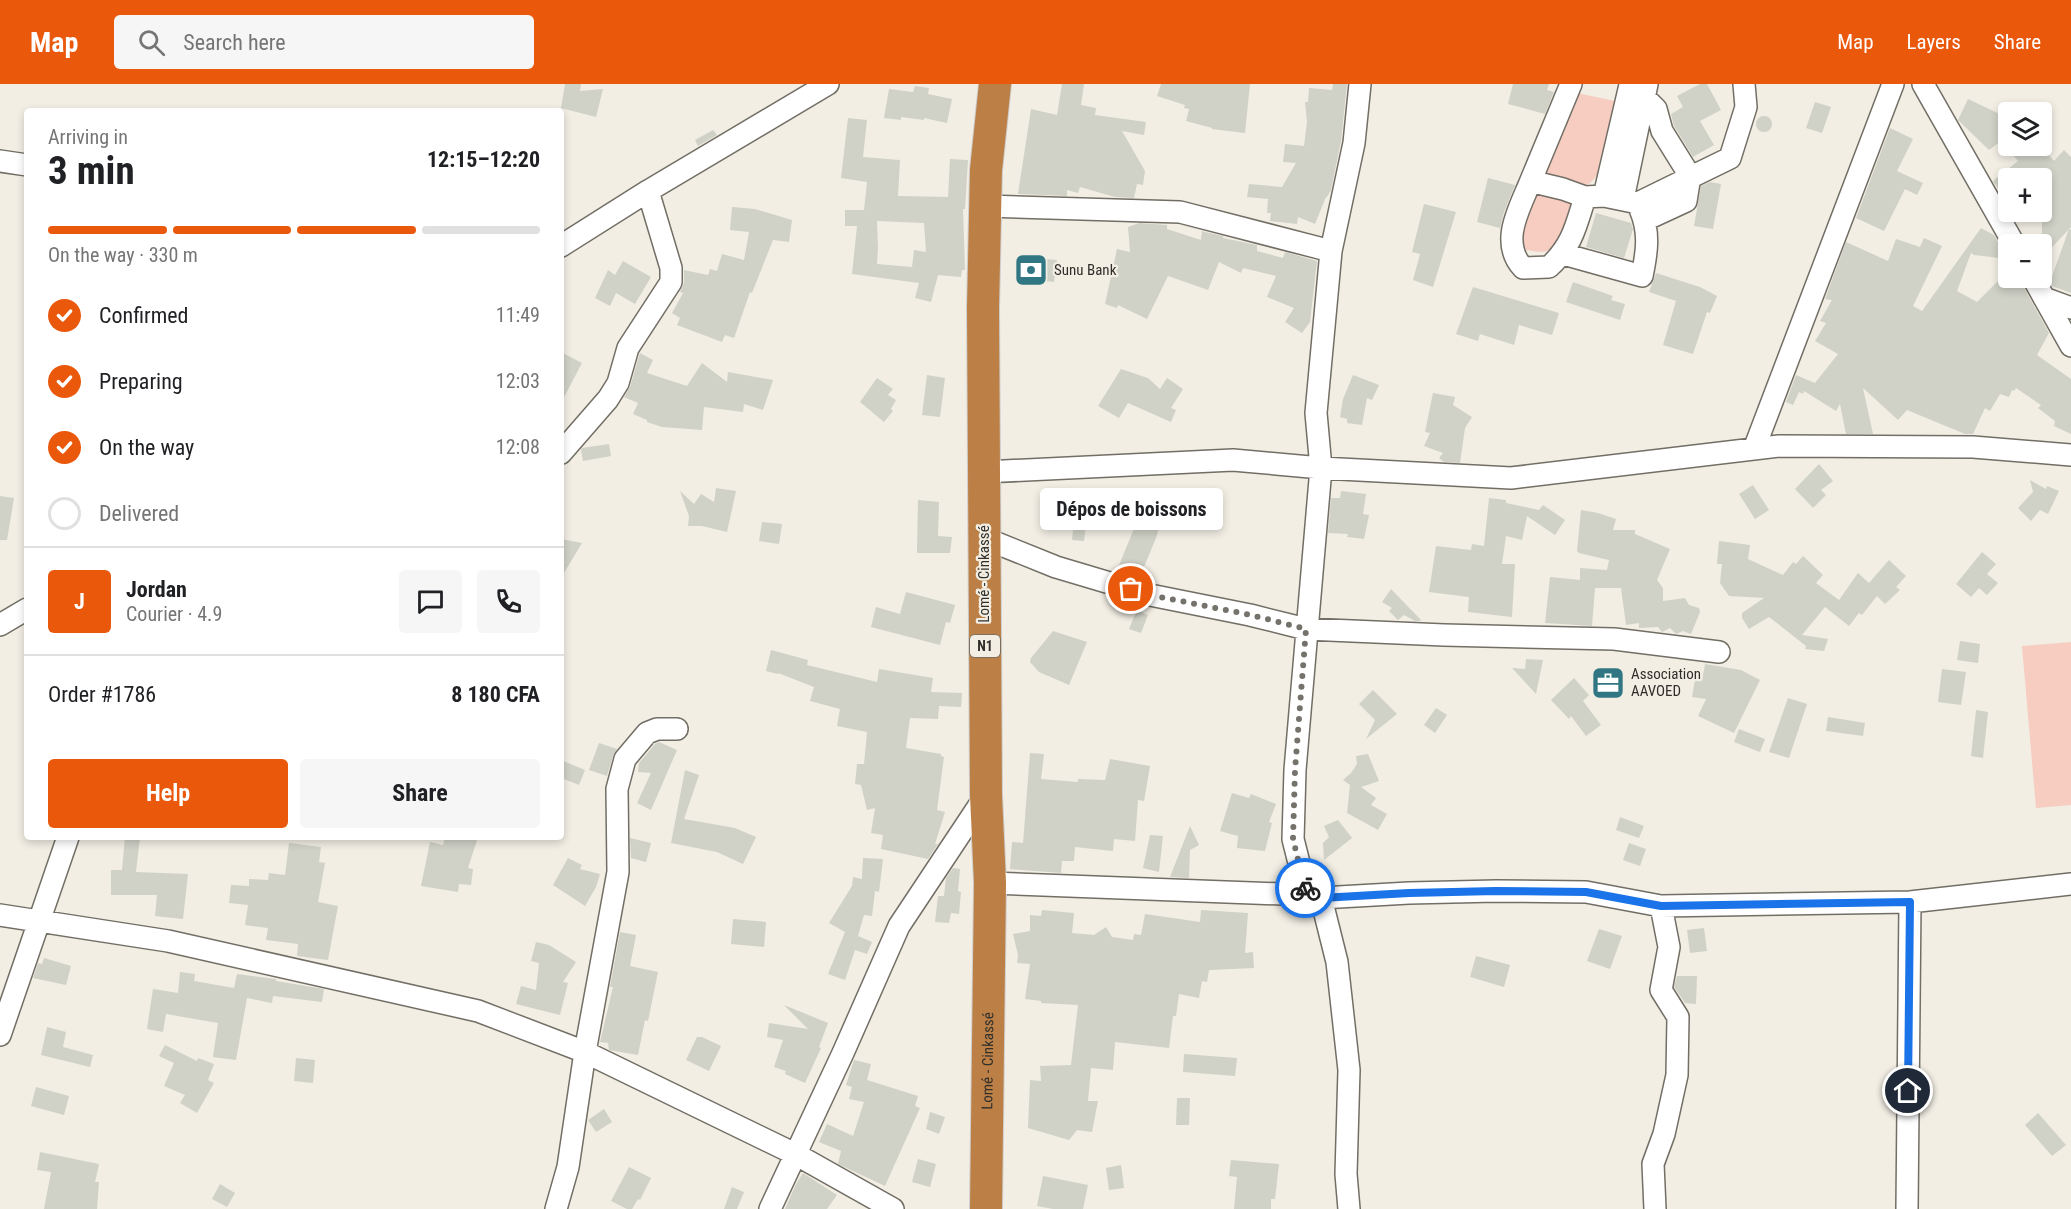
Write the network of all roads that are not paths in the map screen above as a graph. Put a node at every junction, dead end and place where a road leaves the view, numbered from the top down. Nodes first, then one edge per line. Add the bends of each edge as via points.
1 (828, 84) edge
2 (995, 84) edge
3 (1360, 84) edge
4 (1571, 84) edge
5 (1744, 84) edge
6 (1893, 84) edge
7 (1923, 84) edge
8 (1637, 92) edge
9 (0, 161) edge
10 (24, 165) edge
11 (1690, 176) junction
12 (1529, 185) junction
13 (648, 191) junction
14 (1619, 203) junction
15 (986, 206) junction
16 (2008, 234) edge
17 (564, 244) edge
18 (1331, 251) junction
19 (1563, 255) junction
20 (2038, 288) edge
21 (2044, 298) junction
22 (2071, 308) edge
23 (2071, 346) edge
24 (1754, 449) junction
25 (564, 450) edge
26 (2071, 455) edge
27 (1321, 468) junction
28 (984, 472) junction
29 (984, 538) junction
30 (24, 611) edge
31 (0, 625) edge
32 (1306, 629) junction
33 (1719, 652) dead end
34 (677, 729) dead end
35 (986, 795) junction
36 (67, 840) edge
37 (990, 883) junction
38 (2071, 884) edge
39 (1314, 897) junction
40 (1910, 902) junction
41 (1661, 906) junction
42 (0, 915) edge
43 (38, 921) junction
44 (0, 1035) edge
45 (585, 1052) junction
46 (797, 1155) junction
47 (556, 1209) edge
48 (770, 1209) edge
49 (893, 1209) edge
50 (986, 1209) edge
51 (1349, 1209) edge
52 (1655, 1209) edge
53 (1907, 1209) edge

1 - 13 street
2 - 15 highway, Lomé - Cinkassé / N1
3 - 18 street via 1354,143
4 - 12 street
5 - 11 street via 1746,107 1730,158
6 - 24 street
7 - 16 street
8 - 11 street via 1656,109 1662,131
8 - 14 street
9 - 10 street
11 - 14 street
12 - 14 street via 1538,183
12 - 19 street via 1513,224 1515,259 1523,268 1550,267
13 - 17 street
13 - 25 street via 671,268 671,282 628,348 609,399
14 - 19 street via 1573,235
14 - 19 street via 1648,245 1642,276
15 - 18 street via 1180,212
15 - 28 highway, Lomé - Cinkassé / N1
18 - 27 street via 1316,412
20 - 21 street
21 - 22 street
21 - 23 street
24 - 26 street via 1973,447
24 - 27 street via 1511,478
27 - 28 street via 1233,460
27 - 32 street
28 - 29 highway, Lomé - Cinkassé / N1
29 - 32 street via 1056,567 1150,595
29 - 35 highway, Lomé - Cinkassé / N1
30 - 31 street
32 - 33 street via 1614,639
32 - 39 street via 1293,839
34 - 45 street via 647,733 626,759 618,789 618,872
35 - 37 highway, Lomé - Cinkassé / N1
35 - 46 street via 899,926
36 - 43 street
37 - 39 street
37 - 50 highway, Lomé - Cinkassé / N1
38 - 40 street
39 - 41 street via 1420,892 1586,892
39 - 51 street via 1336,962 1349,1070
40 - 41 street
40 - 53 street
41 - 52 street via 1669,947 1661,990 1678,1017 1677,1075 1653,1164
42 - 43 street
43 - 44 street
43 - 45 street via 168,941 478,1011
45 - 46 street
45 - 47 street via 568,1167
46 - 48 street
46 - 49 street

